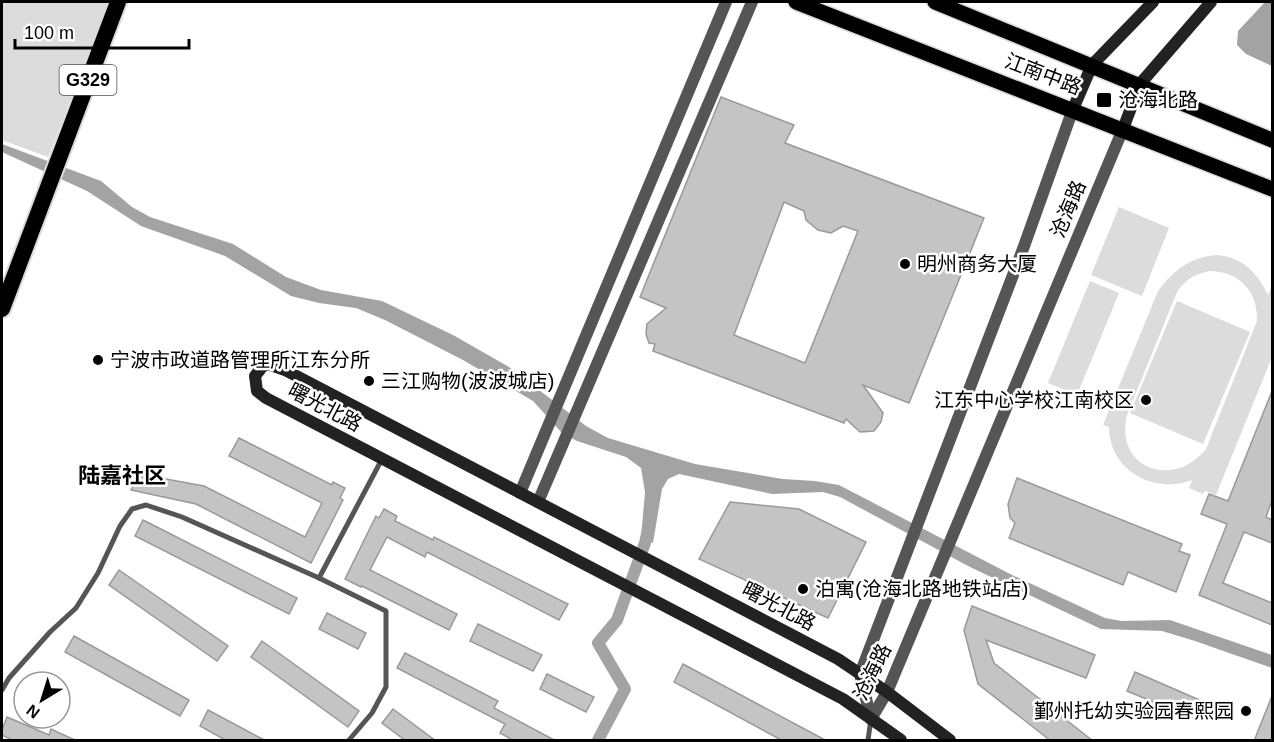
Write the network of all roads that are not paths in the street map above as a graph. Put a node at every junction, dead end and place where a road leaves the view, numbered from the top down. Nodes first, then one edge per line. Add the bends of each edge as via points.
1 (118, 2) edge
2 (726, 2) edge
3 (752, 2) edge
4 (796, 2) edge
5 (935, 2) edge
6 (1153, 2) edge
7 (1211, 2) edge
8 (1092, 65) junction
9 (1140, 84) junction
10 (1073, 109) junction
11 (1123, 129) junction
12 (1272, 140) edge
13 (1272, 189) edge
14 (2, 309) edge
15 (382, 459) junction
16 (520, 493) junction
17 (538, 502) junction
18 (319, 578) junction
19 (860, 674) junction
20 (2, 690) edge
21 (887, 692) junction
22 (871, 719) junction
23 (349, 741) edge
24 (868, 741) edge
25 (901, 741) edge
26 (950, 741) edge

1 - 14 highway, G329
2 - 16 street
3 - 17 street
4 - 10 main road, 江南中路
5 - 8 main road, 江南中路
6 - 8 main road, 沧海路
7 - 9 main road, 沧海路
8 - 9 main road, 江南中路
8 - 10 main road, 沧海路
9 - 11 main road, 沧海路
9 - 12 main road, 江南中路
10 - 11 main road, 江南中路
10 - 19 street, 沧海路
11 - 13 main road, 江南中路
11 - 21 street, 沧海路
15 - 16 main road, 曙光北路 via 266,398 257,391 255,376 262,367 275,365
15 - 18 lane
15 - 22 main road, 曙光北路 via 843,699
16 - 17 main road, 曙光北路
17 - 19 main road, 曙光北路
18 - 20 lane via 182,517 146,505 132,509 76,608 50,632
18 - 23 lane via 386,611 386,687 372,713
19 - 21 main road, 曙光北路
19 - 22 street, 沧海路
21 - 22 street, 沧海路
21 - 26 main road, 曙光北路
22 - 24 lane
22 - 25 main road, 曙光北路

